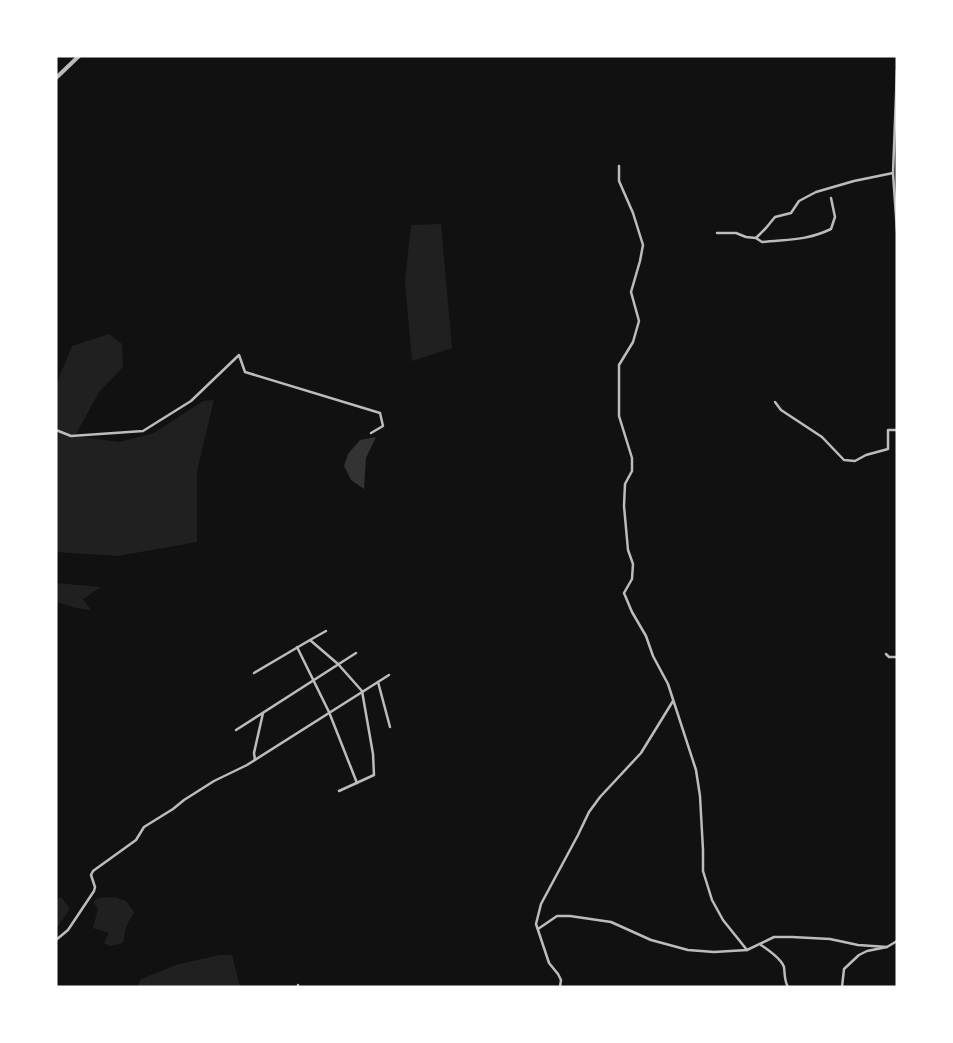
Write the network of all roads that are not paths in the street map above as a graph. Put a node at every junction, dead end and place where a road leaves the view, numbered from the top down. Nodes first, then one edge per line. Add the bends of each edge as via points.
1 (79, 56) edge
2 (897, 70) edge
3 (56, 78) edge
4 (619, 166) dead end
5 (893, 174) junction
6 (831, 198) dead end
7 (897, 231) edge
8 (717, 233) dead end
9 (756, 238) junction
10 (775, 402) dead end
11 (56, 430) edge
12 (897, 430) edge
13 (371, 433) dead end
14 (326, 631) dead end
15 (310, 640) junction
16 (297, 647) junction
17 (356, 653) dead end
18 (886, 654) dead end
19 (897, 657) edge
20 (338, 664) junction
21 (254, 673) dead end
22 (388, 675) dead end
23 (314, 681) junction
24 (377, 682) junction
25 (362, 691) junction
26 (673, 701) junction
27 (329, 712) junction
28 (263, 713) junction
29 (390, 727) dead end
30 (236, 730) dead end
31 (255, 760) junction
32 (357, 783) junction
33 (339, 791) dead end
34 (538, 929) junction
35 (56, 940) edge
36 (897, 940) edge
37 (761, 944) junction
38 (887, 947) junction
39 (747, 950) junction
40 (560, 987) edge
41 (788, 987) edge
42 (842, 987) edge

1 - 3 street
2 - 5 street
4 - 26 street via 620,181 643,245 631,292 639,321 633,342 619,365 619,416 632,458 632,471 625,484 624,506 628,550 633,564 632,579 624,593 646,636 652,656 663,672
5 - 7 street
5 - 9 street via 816,192 799,201 791,213 774,217
6 - 9 street via 835,218 831,229 796,240 762,242
8 - 9 street
10 - 12 street via 781,410 822,436 844,460 855,461 888,449 888,430
11 - 13 street via 71,436 143,431 191,401 239,355 245,372 380,413 383,426
14 - 15 street
15 - 16 street
15 - 20 street
16 - 21 street
16 - 23 street
17 - 20 street
18 - 19 street
20 - 23 street
20 - 25 street
22 - 24 street
23 - 27 street
23 - 28 street
24 - 25 street
24 - 29 street
25 - 27 street
25 - 32 street via 374,775
26 - 34 street via 642,753 588,812 540,904
26 - 39 street via 696,770 703,871 712,900 723,920
27 - 31 street
27 - 32 street
28 - 30 street
28 - 31 street
31 - 35 street via 214,781 144,827 136,840 93,871 94,891 68,930
32 - 33 street
34 - 39 street via 557,916 570,916 611,922 651,940 688,950
34 - 40 street via 549,963 561,980
36 - 38 street
37 - 38 street via 774,937 792,937
37 - 39 street
37 - 41 street via 781,961
38 - 42 street via 859,955 844,969

